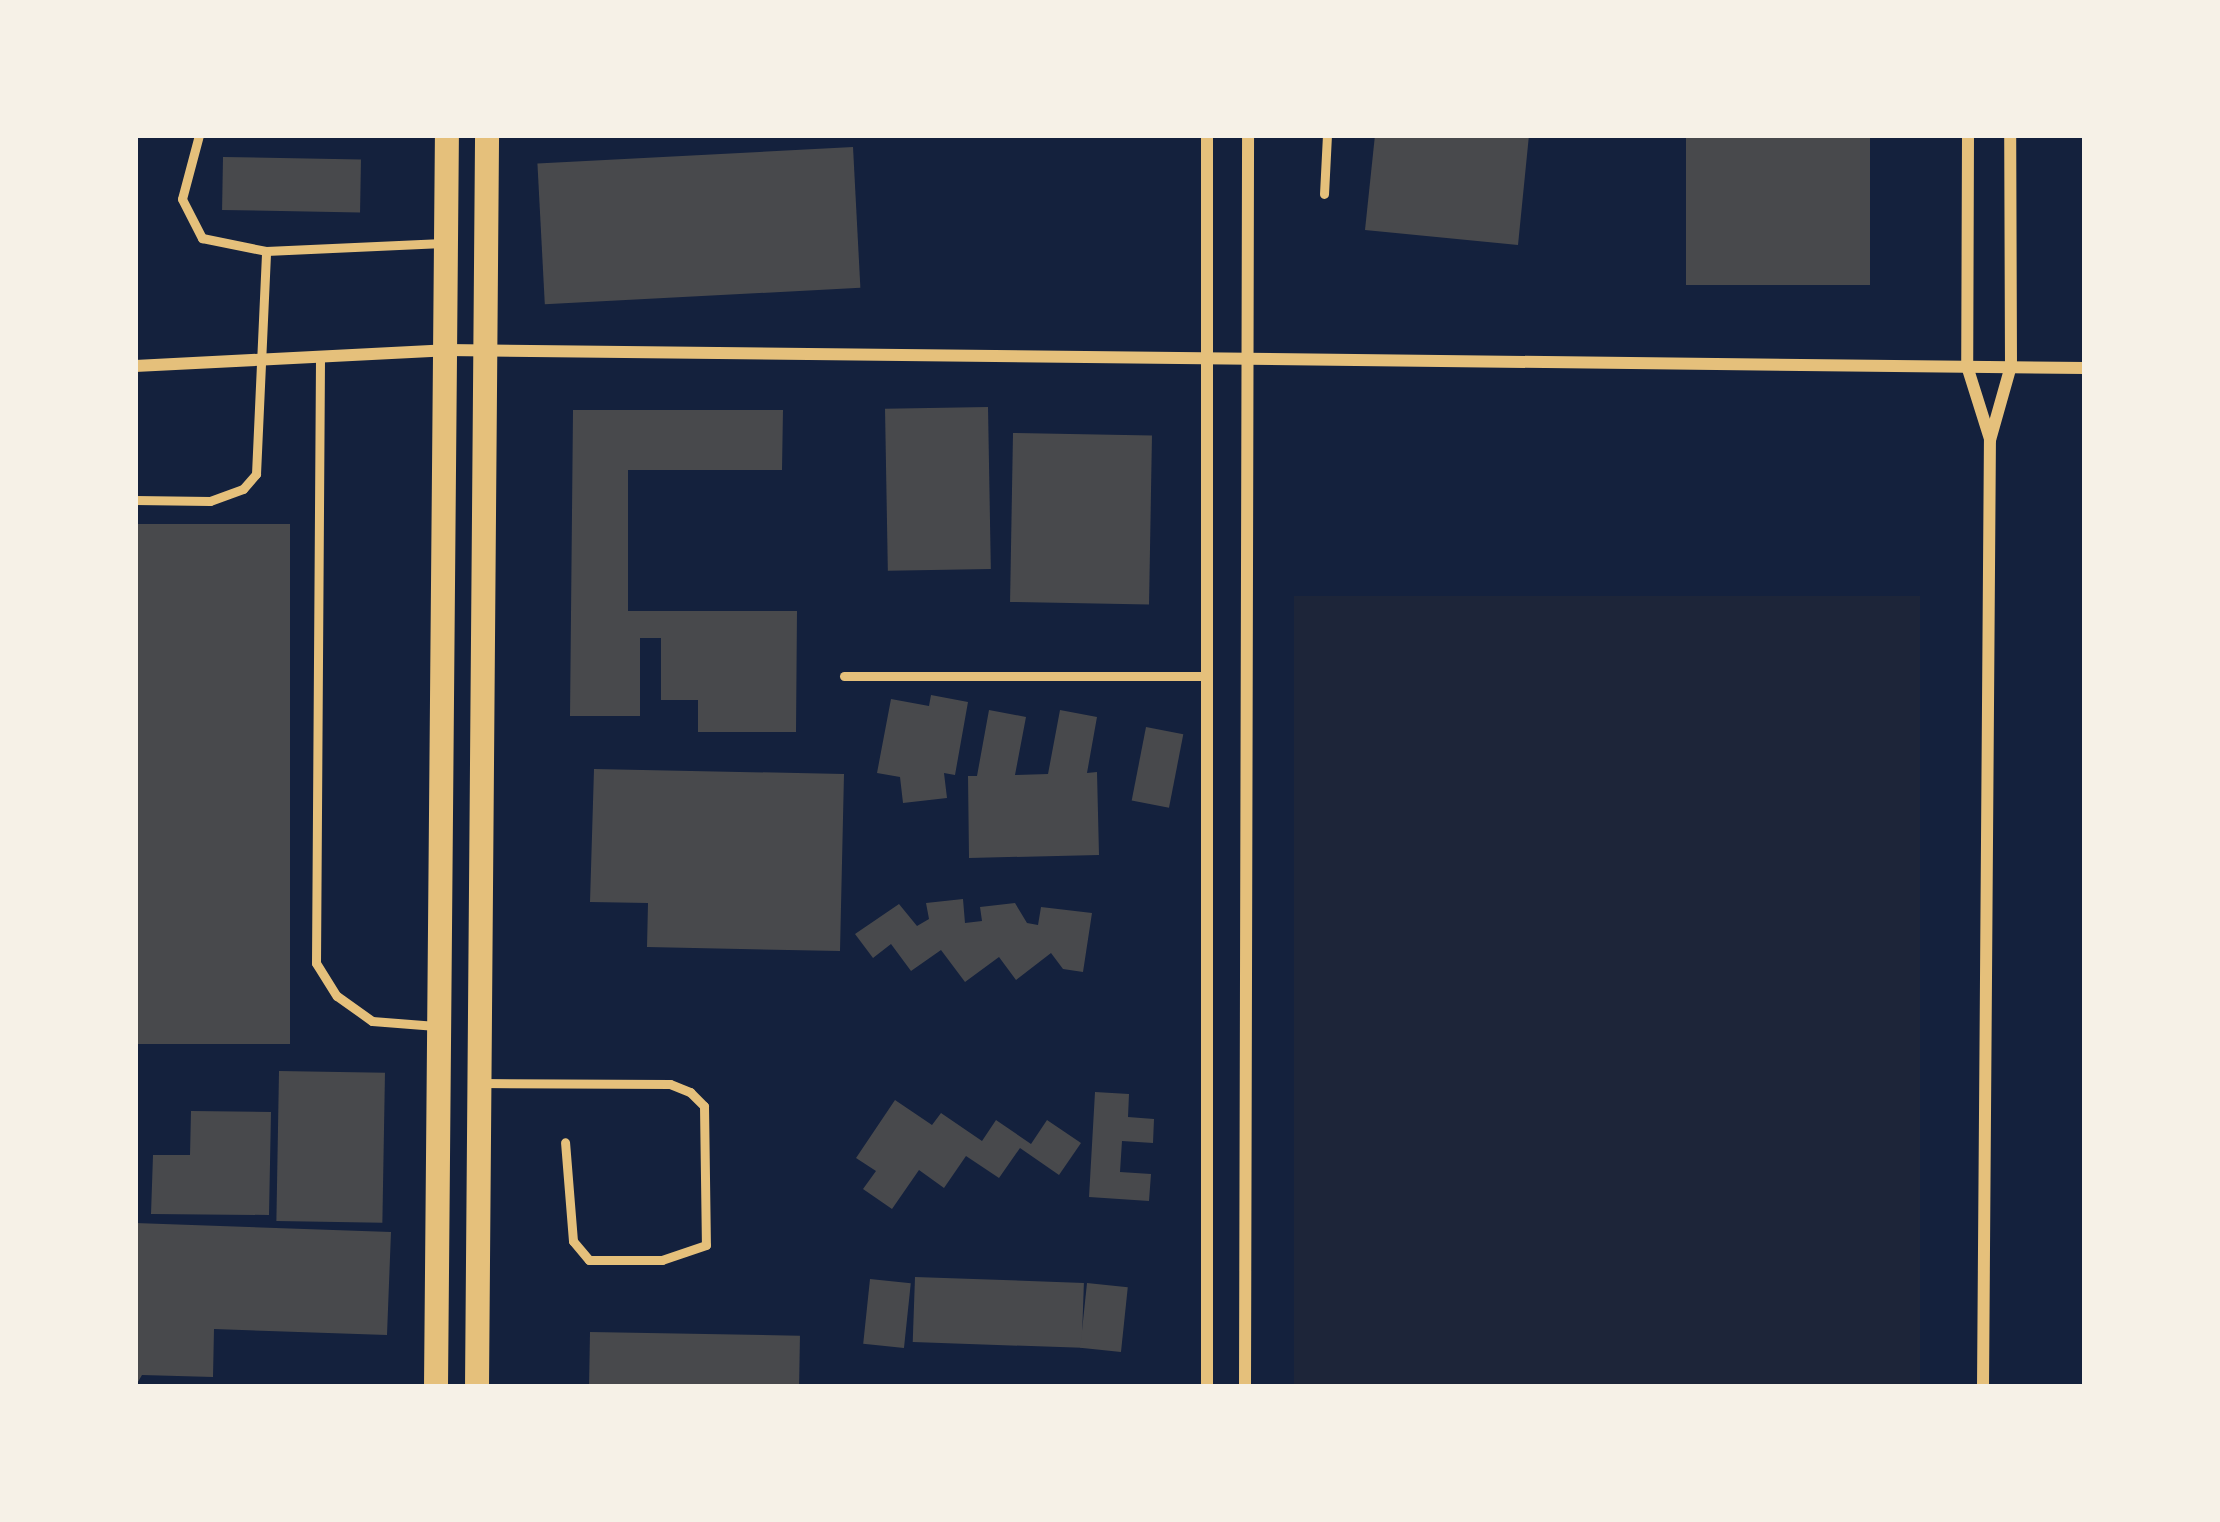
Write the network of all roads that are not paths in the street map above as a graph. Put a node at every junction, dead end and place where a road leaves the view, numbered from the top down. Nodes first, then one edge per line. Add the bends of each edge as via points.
1 (199, 135) edge
2 (447, 135) edge
3 (487, 135) edge
4 (1207, 135) edge
5 (1248, 135) edge
6 (1327, 135) edge
7 (1968, 135) edge
8 (2010, 135) edge
9 (1324, 194) dead end
10 (447, 243) junction
11 (266, 251) junction
12 (446, 350) junction
13 (488, 351) junction
14 (1207, 359) junction
15 (1249, 359) junction
16 (320, 360) junction
17 (265, 362) junction
18 (135, 366) edge
19 (1967, 366) junction
20 (2011, 366) junction
21 (2085, 368) edge
22 (1990, 440) junction
23 (135, 500) edge
24 (844, 676) dead end
25 (1207, 676) junction
26 (440, 1026) junction
27 (481, 1083) junction
28 (565, 1142) dead end
29 (436, 1387) edge
30 (477, 1387) edge
31 (1207, 1387) edge
32 (1245, 1387) edge
33 (1983, 1387) edge

1 - 11 lane via 182,199 189,224 202,238
2 - 10 main road
3 - 13 main road
4 - 14 street
5 - 15 street
6 - 9 lane
7 - 19 street
8 - 20 street
10 - 11 lane
10 - 12 main road
11 - 17 lane
12 - 13 street
12 - 16 street
12 - 26 main road
13 - 14 street
13 - 27 main road
14 - 15 street
14 - 25 street
15 - 19 street
15 - 32 street
16 - 17 street
16 - 26 lane via 316,963 338,996 372,1021
17 - 18 street
17 - 23 lane via 256,473 243,489 210,501
19 - 20 street
19 - 22 street
20 - 21 street
20 - 22 street
22 - 33 street
24 - 25 lane
25 - 31 street
26 - 29 main road
27 - 28 lane via 670,1084 690,1092 704,1106 706,1245 662,1260 589,1260 573,1241
27 - 30 main road

